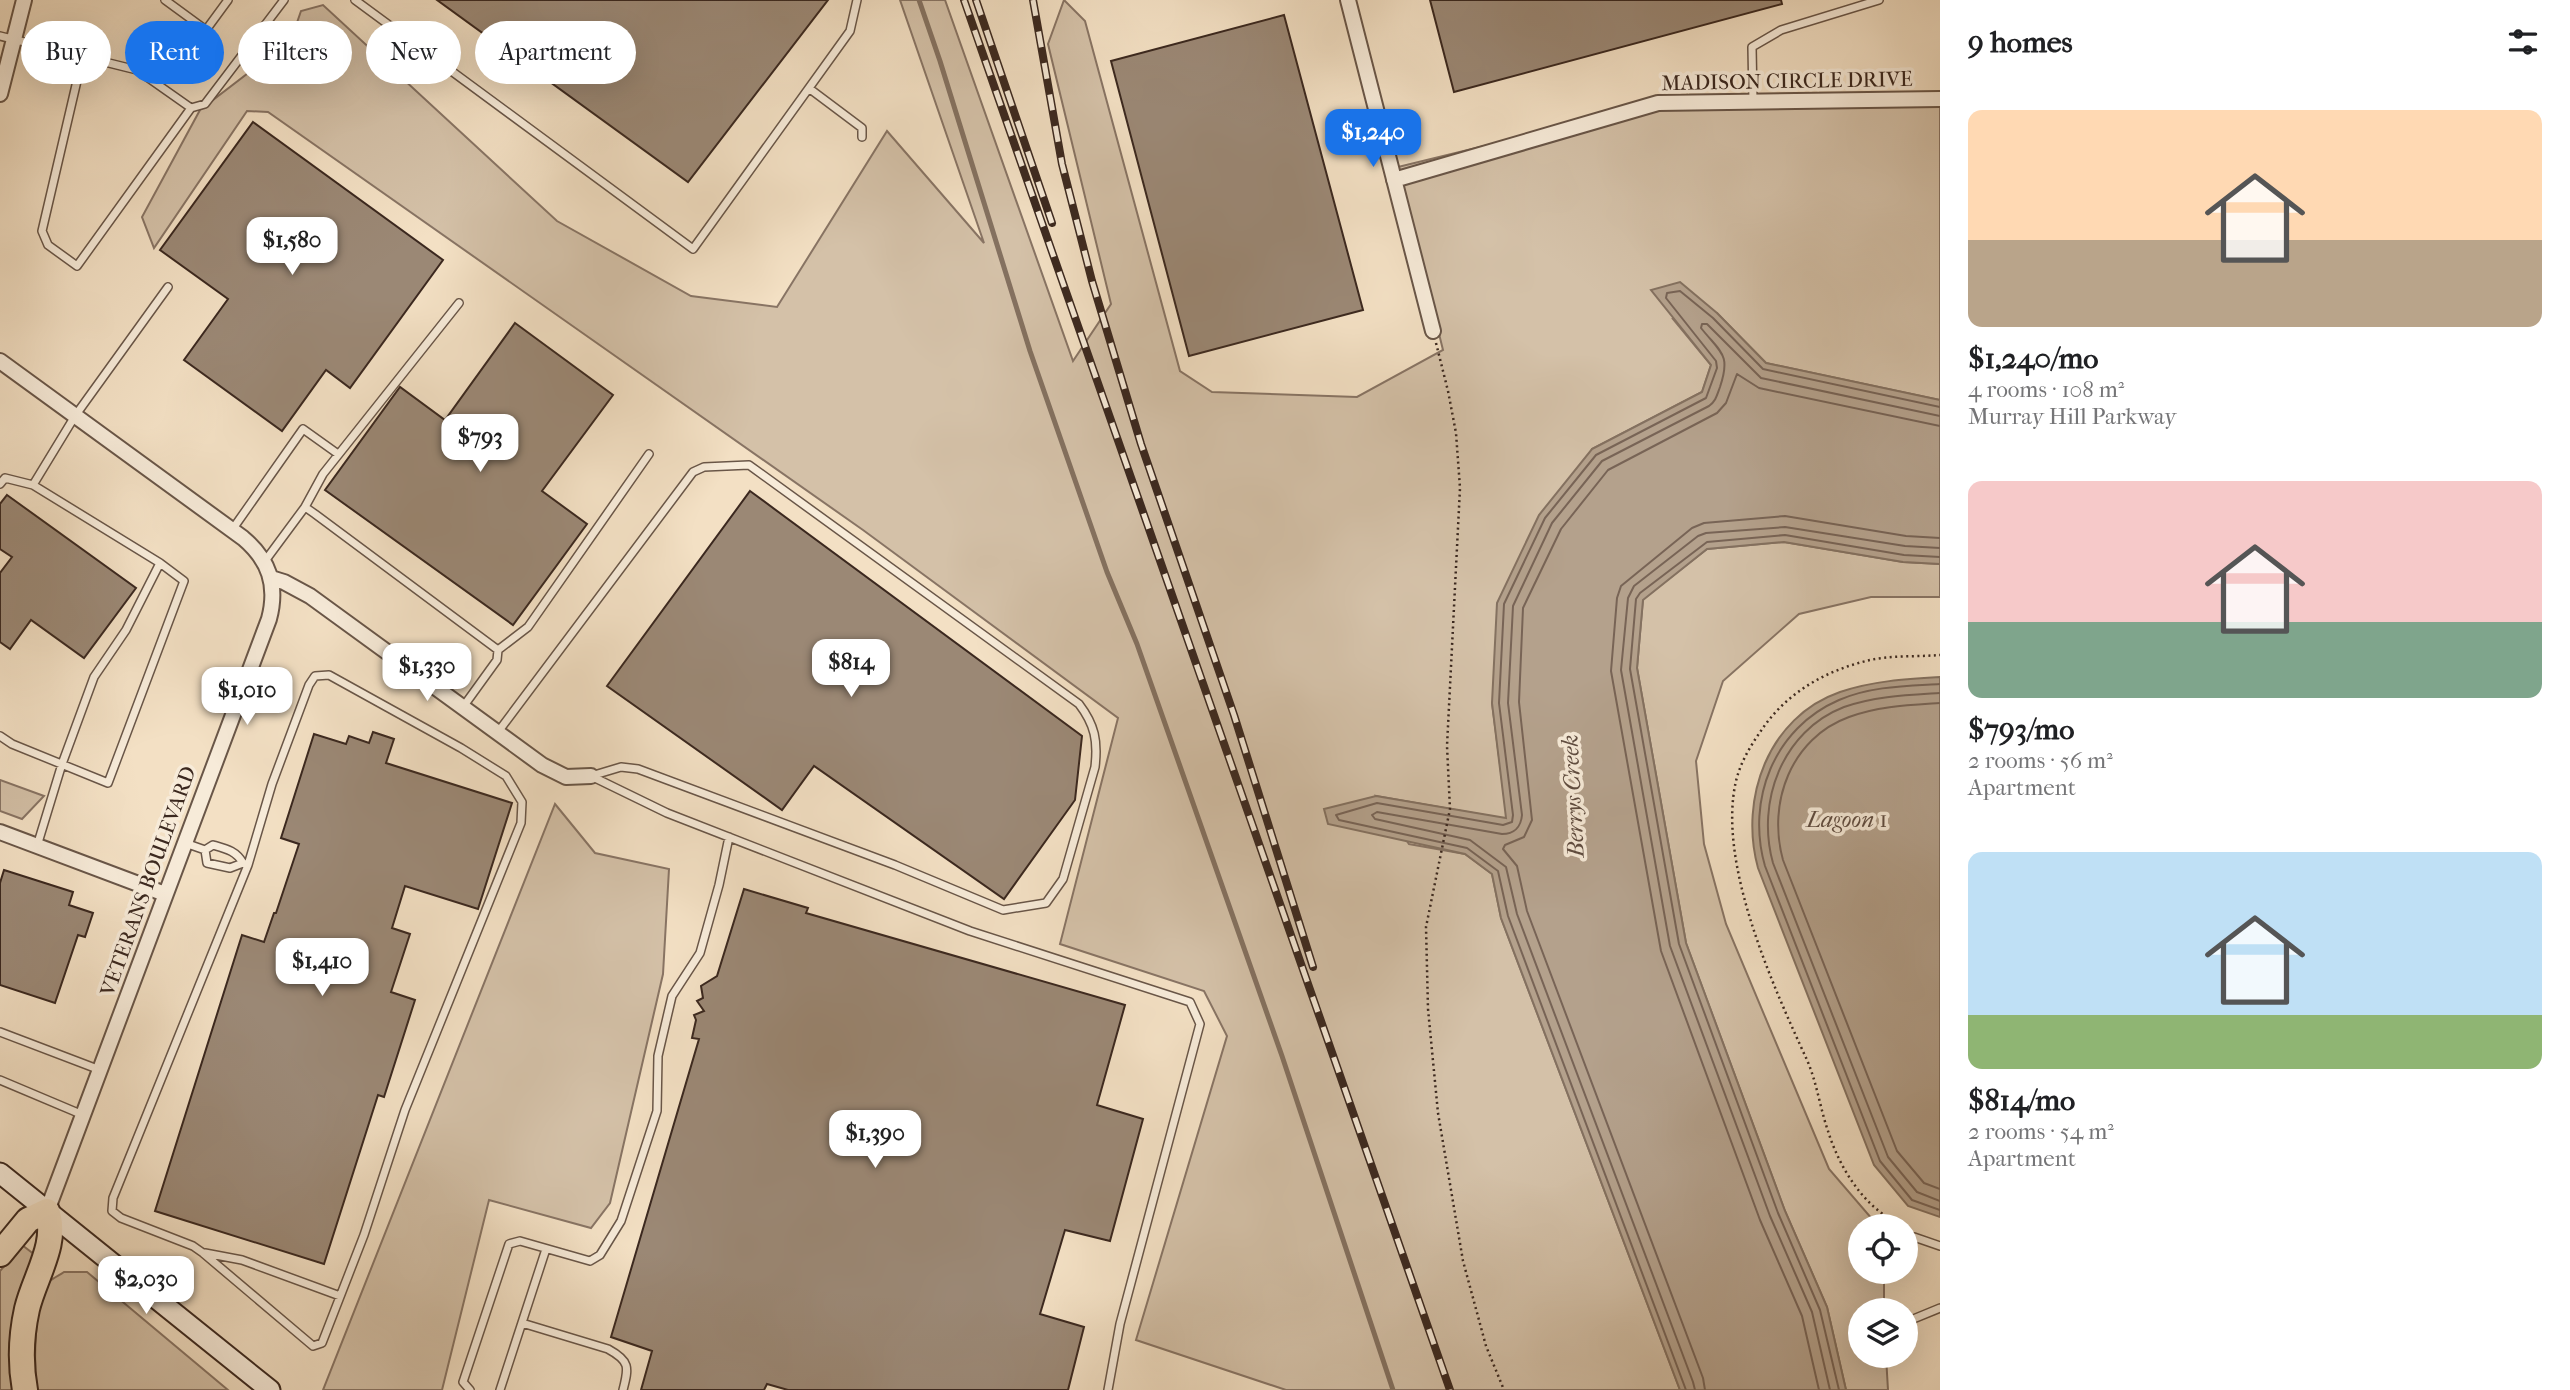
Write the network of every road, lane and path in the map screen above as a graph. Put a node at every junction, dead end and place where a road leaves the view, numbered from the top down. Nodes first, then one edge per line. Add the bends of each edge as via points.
1 (23, 0) edge
2 (164, 0) edge
3 (228, 0) edge
4 (284, 0) edge
5 (355, 0) edge
6 (857, 0) edge
7 (1348, 0) edge
8 (1879, 0) edge
9 (7, 37) edge
10 (111, 62) edge
11 (76, 84) edge
12 (810, 89) junction
13 (0, 94) edge
14 (1940, 99) edge
15 (1753, 102) junction
16 (191, 108) junction
17 (862, 137) dead end
18 (1394, 180) junction
19 (168, 287) dead end
20 (459, 303) dead end
21 (1433, 331) joint
22 (1, 364) edge
23 (75, 416) junction
24 (338, 454) junction
25 (649, 454) dead end
26 (0, 484) edge
27 (33, 485) junction
28 (305, 507) junction
29 (232, 530) junction
30 (265, 561) junction
31 (160, 563) junction
32 (271, 578) junction
33 (498, 650) junction
34 (1940, 655) edge
35 (462, 708) junction
36 (498, 733) junction
37 (0, 736) edge
38 (62, 764) junction
39 (591, 776) junction
40 (0, 832) edge
41 (729, 837) junction
42 (184, 843) junction
43 (37, 846) junction
44 (205, 850) junction
45 (245, 864) junction
46 (165, 894) junction
47 (0, 1031) edge
48 (100, 1070) junction
49 (0, 1080) edge
50 (83, 1115) junction
51 (0, 1173) edge
52 (47, 1211) junction
53 (1884, 1214) edge
54 (1918, 1238) edge
55 (1940, 1246) edge
56 (547, 1249) junction
57 (203, 1253) junction
58 (0, 1254) edge
59 (340, 1296) junction
60 (1940, 1308) edge
61 (1918, 1317) edge
62 (522, 1323) junction
63 (24, 1390) edge
64 (270, 1390) edge
65 (470, 1390) edge
66 (500, 1390) edge
67 (623, 1390) edge
68 (1108, 1390) edge
69 (1504, 1390) edge

1 - 9 street
2 - 3 lane via 206,30
4 - 16 lane via 205,104
5 - 12 lane via 693,248
6 - 12 lane via 850,31
7 - 18 street
8 - 15 lane via 1781,30 1752,47
9 - 13 street
10 - 16 lane via 137,69
11 - 16 lane via 42,231 48,245 77,266
12 - 17 lane via 862,128
14 - 15 street, MADISON CIRCLE DRIVE
15 - 18 street, MADISON CIRCLE DRIVE via 1658,103
18 - 21 street
19 - 23 lane
20 - 24 lane
21 - 69 path via 1454,422 1460,488 1447,746 1450,809 1426,927 1428,1009 1438,1113 1463,1261 1486,1346
22 - 23 street, VETERANS BOULEVARD
23 - 27 lane
23 - 29 street, VETERANS BOULEVARD
24 - 28 lane
24 - 29 lane via 303,429
25 - 33 lane via 528,627
26 - 27 lane via 5,478
27 - 31 lane
28 - 30 lane
28 - 33 lane
29 - 30 street, VETERANS BOULEVARD
30 - 32 street, VETERANS BOULEVARD
31 - 38 lane via 126,630 94,677
31 - 38 lane via 184,581 108,783
32 - 35 street via 310,596
32 - 42 street, VETERANS BOULEVARD via 269,618
33 - 35 lane via 497,660
34 - 53 path via 1869,660 1829,672 1802,689 1775,712 1749,748 1736,781 1733,805 1740,889 1812,1073 1828,1133 1843,1167
35 - 36 street
36 - 39 street via 554,772
36 - 39 lane via 693,472 704,467 749,466 1079,704 1090,718 1097,750 1063,879 1046,903 1003,909 638,769 621,767
37 - 38 lane
38 - 43 lane
39 - 41 lane
40 - 43 street
41 - 56 lane via 700,953 672,996 658,1056 657,1111 621,1220 600,1255 590,1261
41 - 68 lane via 970,931 1190,1002 1200,1024 1120,1324
42 - 44 lane
42 - 46 street, VETERANS BOULEVARD
43 - 46 street
44 - 45 lane via 213,845 223,848 237,853
44 - 45 lane via 207,863 230,868
45 - 57 lane via 113,1198 112,1211 121,1218
45 - 59 lane via 315,676 329,675 461,748 506,776 522,802 521,823 405,1110
46 - 48 street, VETERANS BOULEVARD
47 - 48 lane
48 - 50 street, VETERANS BOULEVARD
49 - 50 lane
50 - 52 street, VETERANS BOULEVARD
51 - 52 street
52 - 58 highway via 28,1220
52 - 63 highway via 50,1242 23,1333
52 - 64 street
54 - 55 lane
56 - 62 lane
56 - 65 lane via 520,1241 509,1244 463,1382
57 - 59 lane via 242,1260
57 - 59 lane via 313,1346 322,1343
60 - 61 lane
62 - 66 lane
62 - 67 lane via 619,1355 628,1371

